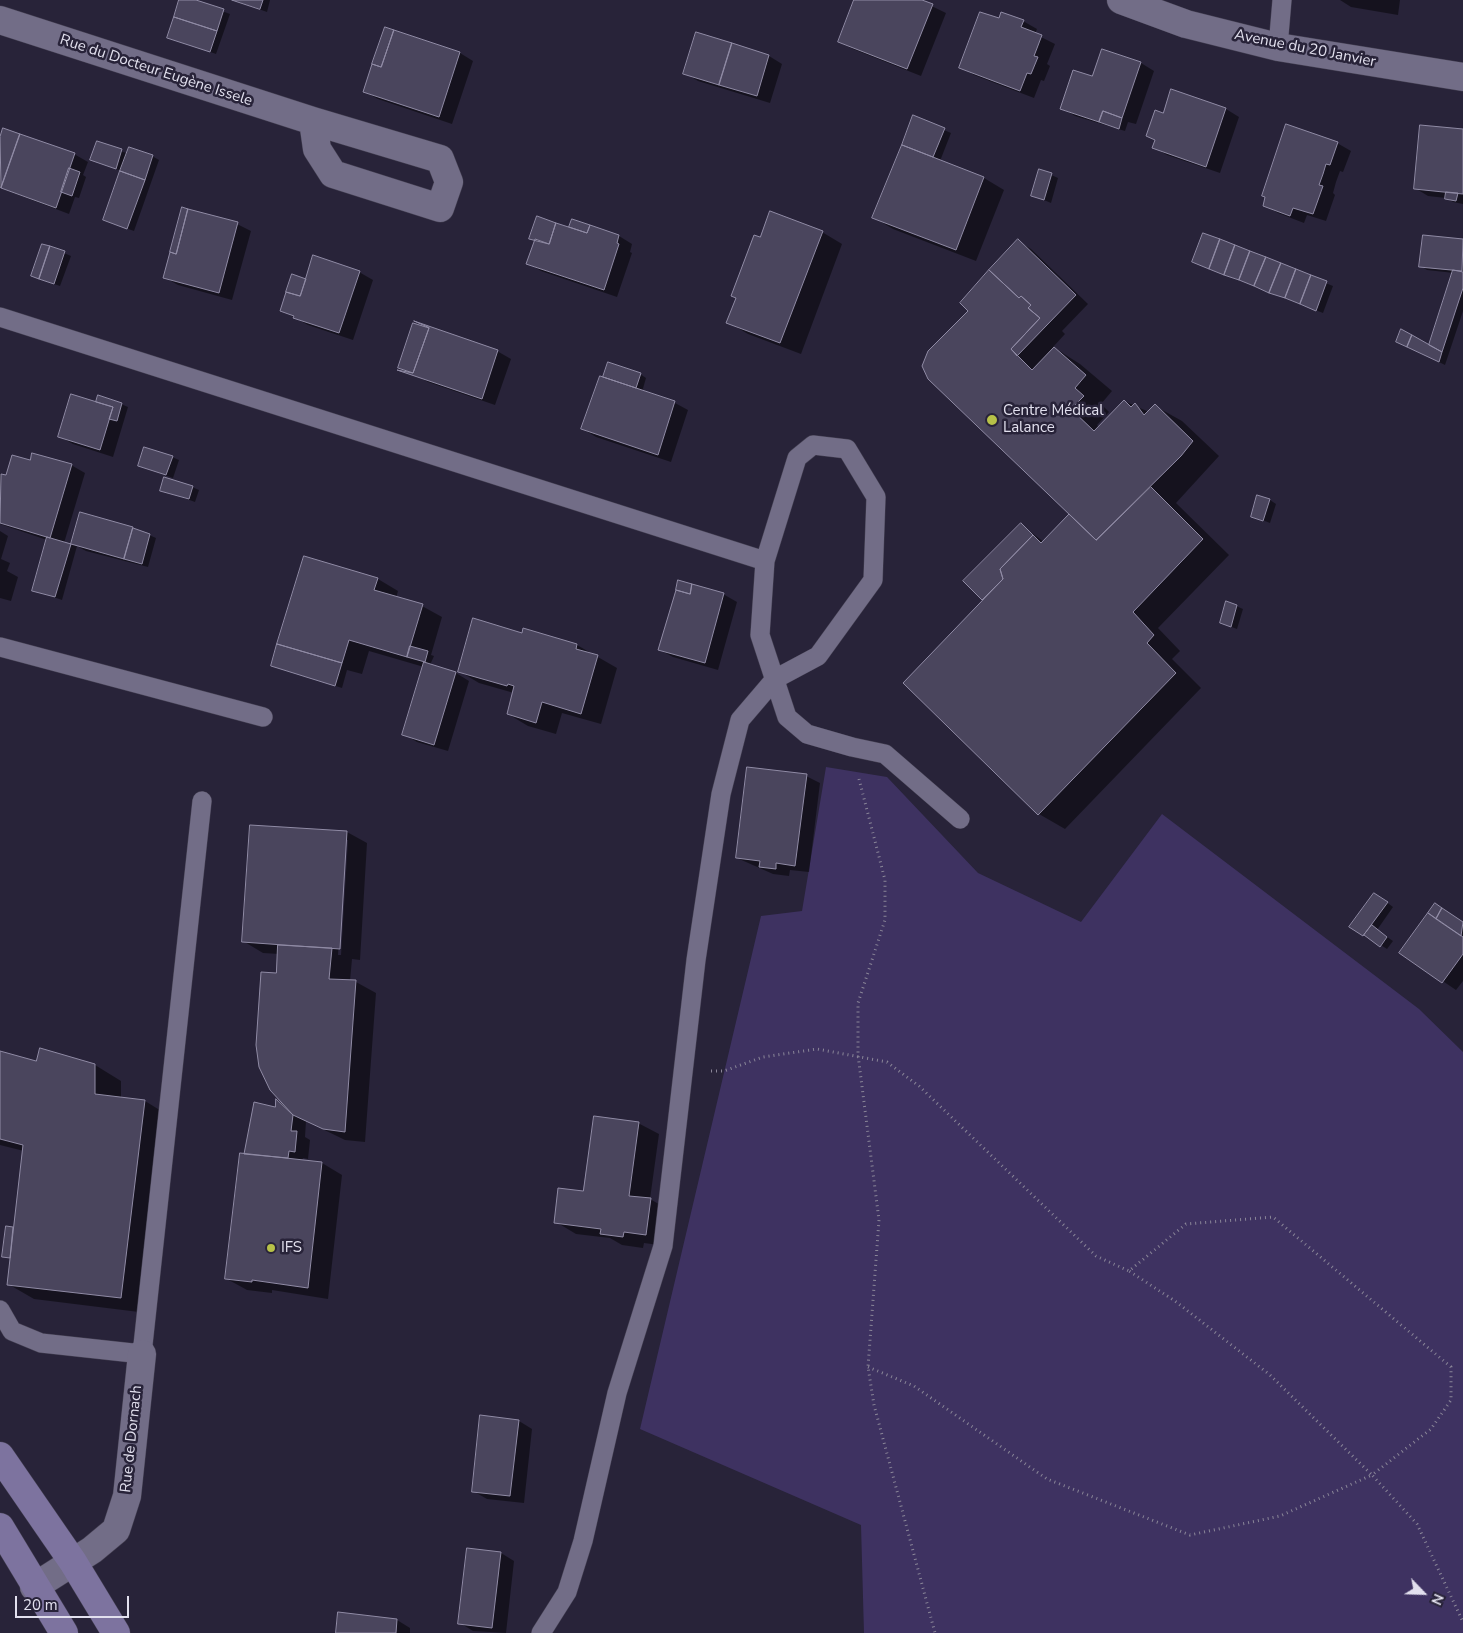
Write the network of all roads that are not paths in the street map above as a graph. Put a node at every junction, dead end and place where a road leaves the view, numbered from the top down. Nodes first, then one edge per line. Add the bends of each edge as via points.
1 (1121, 0) edge
2 (1282, 0) edge
3 (0, 20) edge
4 (1278, 47) junction
5 (1463, 77) edge
6 (313, 121) junction
7 (0, 317) edge
8 (765, 561) junction
9 (0, 647) edge
10 (775, 679) junction
11 (263, 717) dead end
12 (202, 801) dead end
13 (960, 819) dead end
14 (0, 1310) edge
15 (142, 1354) junction
16 (0, 1456) edge
17 (0, 1527) edge
18 (73, 1562) junction
19 (34, 1586) junction
20 (64, 1633) edge
21 (116, 1633) edge
22 (541, 1633) edge

1 - 4 street, Avenue du 20 Janvier via 1186,24
2 - 4 lane
3 - 6 street, Rue du Docteur Eugène Issele
4 - 5 street, Avenue du 20 Janvier
6 - 6 street, Rue du Docteur Eugène Issele via 317,149 333,174 440,208 449,182 440,159
7 - 8 lane
8 - 10 lane via 760,635
8 - 10 lane via 798,458 813,445 847,449 876,497 873,580 818,656
9 - 11 lane
10 - 13 lane via 787,717 808,734 885,754
10 - 22 lane via 740,720 721,794 696,960 663,1246 617,1393 583,1541 567,1592
12 - 15 lane
14 - 15 lane via 12,1331 41,1343
15 - 18 street, Rue de Dornach via 127,1496 116,1530
16 - 18 main road
17 - 19 main road
18 - 19 street, Rue de Dornach
18 - 21 main road
19 - 20 main road

